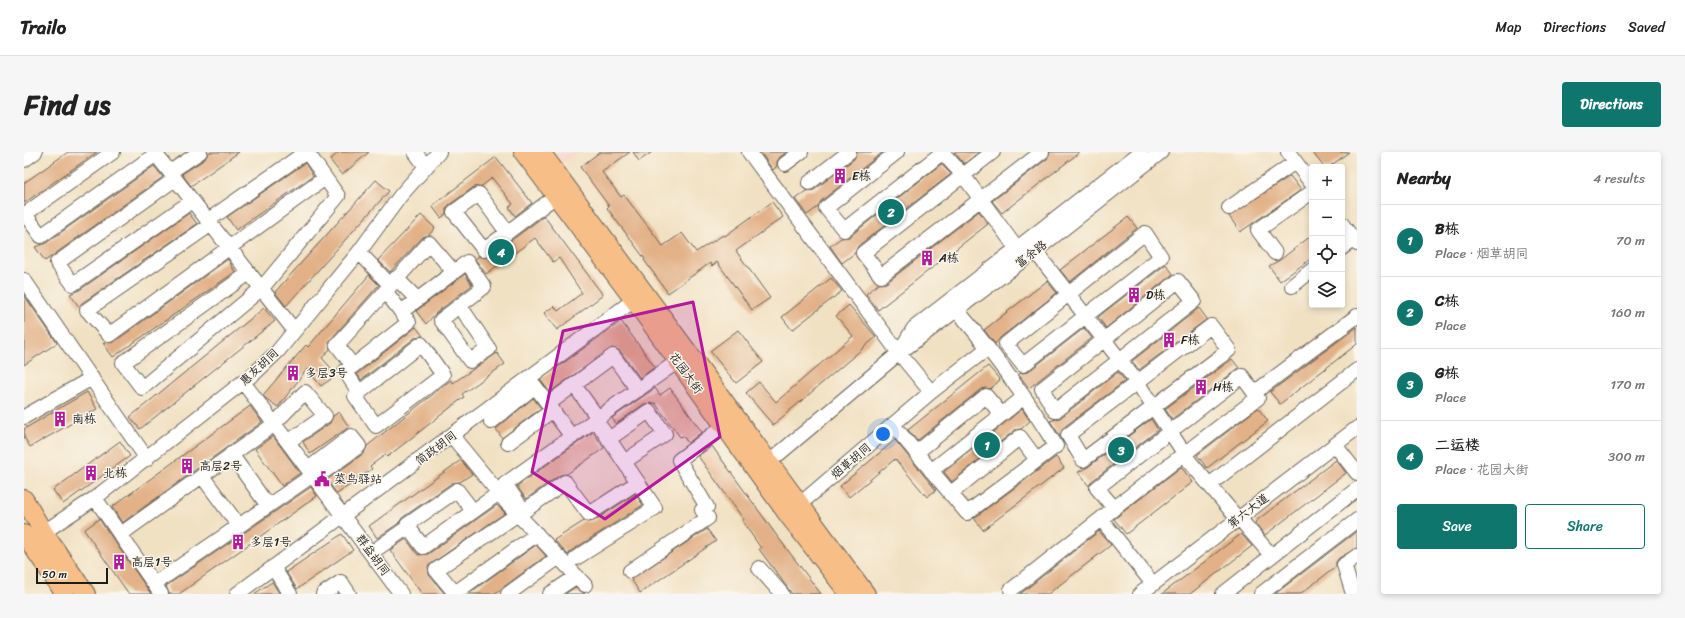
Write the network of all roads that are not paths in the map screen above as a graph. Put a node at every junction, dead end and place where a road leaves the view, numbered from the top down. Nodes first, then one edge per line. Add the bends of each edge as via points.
1 (35, 152) edge
2 (113, 152) edge
3 (200, 152) edge
4 (307, 152) edge
5 (415, 152) edge
6 (439, 152) edge
7 (523, 152) edge
8 (541, 152) edge
9 (749, 152) edge
10 (801, 152) edge
11 (849, 152) edge
12 (896, 152) edge
13 (943, 152) edge
14 (993, 152) edge
15 (1042, 152) edge
16 (1140, 152) edge
17 (1161, 152) edge
18 (155, 153) edge
19 (1291, 157) edge
20 (24, 160) edge
21 (785, 164) dead end
22 (426, 167) junction
23 (963, 175) junction
24 (172, 176) junction
25 (325, 178) junction
26 (1309, 180) edge
27 (809, 183) dead end
28 (1309, 194) edge
29 (556, 196) junction
30 (980, 200) junction
31 (192, 201) junction
32 (1229, 208) dead end
33 (209, 223) junction
34 (1345, 228) edge
35 (507, 232) dead end
36 (1355, 242) edge
37 (1345, 247) edge
38 (230, 248) junction
39 (1017, 249) junction
40 (1034, 251) junction
41 (359, 252) junction
42 (1275, 253) dead end
43 (454, 272) junction
44 (1310, 272) edge
45 (249, 273) junction
46 (24, 280) edge
47 (391, 285) junction
48 (1292, 286) dead end
49 (262, 288) junction
50 (1069, 294) junction
51 (417, 300) junction
52 (634, 300) junction
53 (460, 306) dead end
54 (957, 310) junction
55 (401, 312) junction
56 (1085, 315) junction
57 (1357, 316) edge
58 (294, 330) junction
59 (1104, 340) junction
60 (988, 348) junction
61 (899, 353) junction
62 (678, 361) junction
63 (1120, 361) junction
64 (353, 366) junction
65 (1357, 370) edge
66 (92, 378) junction
67 (243, 382) junction
68 (1137, 382) junction
69 (574, 385) junction
70 (638, 390) junction
71 (359, 392) junction
72 (931, 392) junction
73 (1254, 393) junction
74 (1024, 397) junction
75 (550, 407) junction
76 (1154, 407) junction
77 (1002, 415) junction
78 (24, 417) edge
79 (597, 419) junction
80 (491, 422) dead end
81 (273, 425) junction
82 (892, 425) junction
83 (724, 426) junction
84 (1357, 428) edge
85 (1170, 431) junction
86 (452, 436) junction
87 (572, 437) junction
88 (609, 439) junction
89 (288, 442) junction
90 (508, 443) dead end
91 (1335, 445) junction
92 (916, 453) junction
93 (1184, 453) junction
94 (231, 454) junction
95 (147, 459) junction
96 (1037, 460) junction
97 (624, 462) junction
98 (763, 467) junction
99 (931, 471) junction
100 (312, 474) junction
101 (1357, 474) edge
102 (202, 476) junction
103 (638, 482) junction
104 (1209, 485) junction
105 (1357, 488) edge
106 (499, 493) junction
107 (950, 494) junction
108 (95, 498) junction
109 (24, 499) edge
110 (268, 506) junction
111 (1114, 508) junction
112 (794, 509) junction
113 (473, 511) junction
114 (518, 514) junction
115 (344, 516) junction
116 (1238, 518) junction
117 (1101, 519) junction
118 (1357, 520) edge
119 (239, 526) junction
120 (408, 527) junction
121 (121, 534) junction
122 (537, 534) junction
123 (31, 538) edge
124 (372, 553) junction
125 (1271, 556) junction
126 (1357, 556) edge
127 (560, 557) junction
128 (576, 558) dead end
129 (273, 568) junction
130 (759, 568) dead end
131 (630, 571) dead end
132 (158, 589) edge
133 (1354, 589) edge
134 (1011, 590) dead end
135 (1149, 590) edge
136 (846, 593) edge
137 (65, 594) edge
138 (86, 594) edge
139 (237, 594) edge
140 (290, 594) edge
141 (323, 594) edge
142 (349, 594) edge
143 (401, 594) edge
144 (508, 594) edge
145 (550, 594) edge
146 (781, 594) edge
147 (866, 594) edge
148 (1223, 594) edge
149 (1261, 594) edge

1 - 20 street
2 - 18 street via 25,214 41,236
3 - 24 street
4 - 25 street
4 - 33 street
5 - 22 street
6 - 22 street, 惠友胡同
7 - 29 main road, 花园大街
8 - 98 main road, 花园大街
9 - 61 street
10 - 21 street
11 - 27 street
12 - 13 street via 826,208 844,230
13 - 23 street
14 - 23 street
15 - 30 street
16 - 39 street, 富余路
17 - 40 street, 富余路
18 - 24 street
19 - 26 street
19 - 32 street
22 - 41 street, 惠友胡同 via 401,195
23 - 30 street
23 - 30 street via 863,253 881,276
24 - 31 street
24 - 31 street via 57,263 73,284
25 - 38 street
25 - 49 street via 338,196
28 - 42 street via 1258,230
29 - 35 street
29 - 52 main road, 花园大街
30 - 39 street
31 - 33 street
33 - 38 street
33 - 38 street via 87,310 109,335
34 - 36 street
36 - 37 street
38 - 45 street
39 - 61 street, 富余路 via 914,328
40 - 50 street
40 - 54 street, 富余路
41 - 47 street
41 - 58 street, 惠友胡同
43 - 47 street via 429,243
43 - 51 street
43 - 53 street via 467,262 484,287
44 - 48 street
45 - 49 street
45 - 49 street via 122,363 142,388
46 - 66 street
47 - 51 street
47 - 55 street
47 - 64 street via 337,345
49 - 58 street
50 - 56 street
50 - 56 street via 1006,344 1022,365
50 - 56 street via 1145,233 1161,257
51 - 55 street
52 - 62 main road, 花园大街
52 - 86 street, 简政胡同
54 - 60 street
54 - 61 street, 富余路
55 - 64 street via 409,322
56 - 59 street
57 - 73 street
58 - 67 street, 惠友胡同 via 278,351
59 - 63 street
59 - 63 street via 1042,389 1055,411
59 - 63 street via 1178,281 1194,302
60 - 72 street, 烟草胡同
60 - 74 street
61 - 72 street
61 - 98 street, 富余路
62 - 70 street
62 - 83 main road, 花园大街
63 - 68 street
64 - 71 street via 345,371
65 - 104 street
66 - 78 street
66 - 95 street
67 - 81 street, 群益胡同
67 - 95 street, 惠友胡同
68 - 76 street
68 - 76 street via 1068,435 1083,460
68 - 76 street via 1211,326 1229,350
69 - 70 street via 613,356
69 - 75 street
69 - 79 street
70 - 79 street
71 - 71 street via 422,344 443,375 376,426 355,396
72 - 82 street, 烟草胡同
73 - 85 street via 1242,376
73 - 93 street via 1258,398
74 - 77 street
74 - 96 street via 1056,446
75 - 80 street via 535,386
75 - 87 street
75 - 90 street
76 - 85 street
77 - 92 street via 986,396
77 - 99 street
79 - 87 street
79 - 88 street
81 - 89 street, 群益胡同
81 - 89 street via 305,392 325,416
81 - 94 street
82 - 92 street
82 - 112 street, 烟草胡同
83 - 98 main road, 花园大街
83 - 131 street via 679,460 707,507 702,510 708,518
84 - 91 street, 第六大道
85 - 93 street
85 - 111 street via 1097,488
86 - 106 street
86 - 115 street, 简政胡同
87 - 103 street via 505,484 524,510 565,482 589,514
88 - 97 street
88 - 97 street via 649,411 665,434
89 - 100 street, 群益胡同
91 - 101 street
91 - 116 street, 第六大道
92 - 99 street
93 - 104 street
93 - 111 street
94 - 102 street
94 - 110 street
95 - 108 street, 惠友胡同
96 - 107 street via 967,514
96 - 107 street via 1020,438
97 - 103 street
98 - 112 main road, 花园大街
99 - 107 street
100 - 110 street
100 - 115 street, 群益胡同
102 - 119 street
102 - 121 street
103 - 128 street via 655,508
104 - 116 street
105 - 125 street
106 - 113 street
106 - 114 street
108 - 121 street
108 - 123 street, 惠友胡同
109 - 123 main road
110 - 119 street
111 - 117 street
112 - 136 main road, 花园大街
112 - 147 main road, 花园大街
113 - 120 street via 423,547
113 - 120 street via 457,490 407,525
114 - 122 street
114 - 122 street via 436,570 455,593
115 - 124 street, 群益胡同
115 - 129 street, 简政胡同
116 - 125 street
116 - 135 street, 第六大道
117 - 134 street
117 - 135 street
118 - 149 street
119 - 132 street
120 - 124 street
121 - 132 street
122 - 127 street
123 - 137 main road
123 - 138 main road
124 - 143 street, 群益胡同
125 - 148 street
126 - 133 street via 1344,565
127 - 144 street
127 - 145 street via 581,580
129 - 139 street, 简政胡同
129 - 140 street
130 - 146 street
141 - 142 street via 341,582

